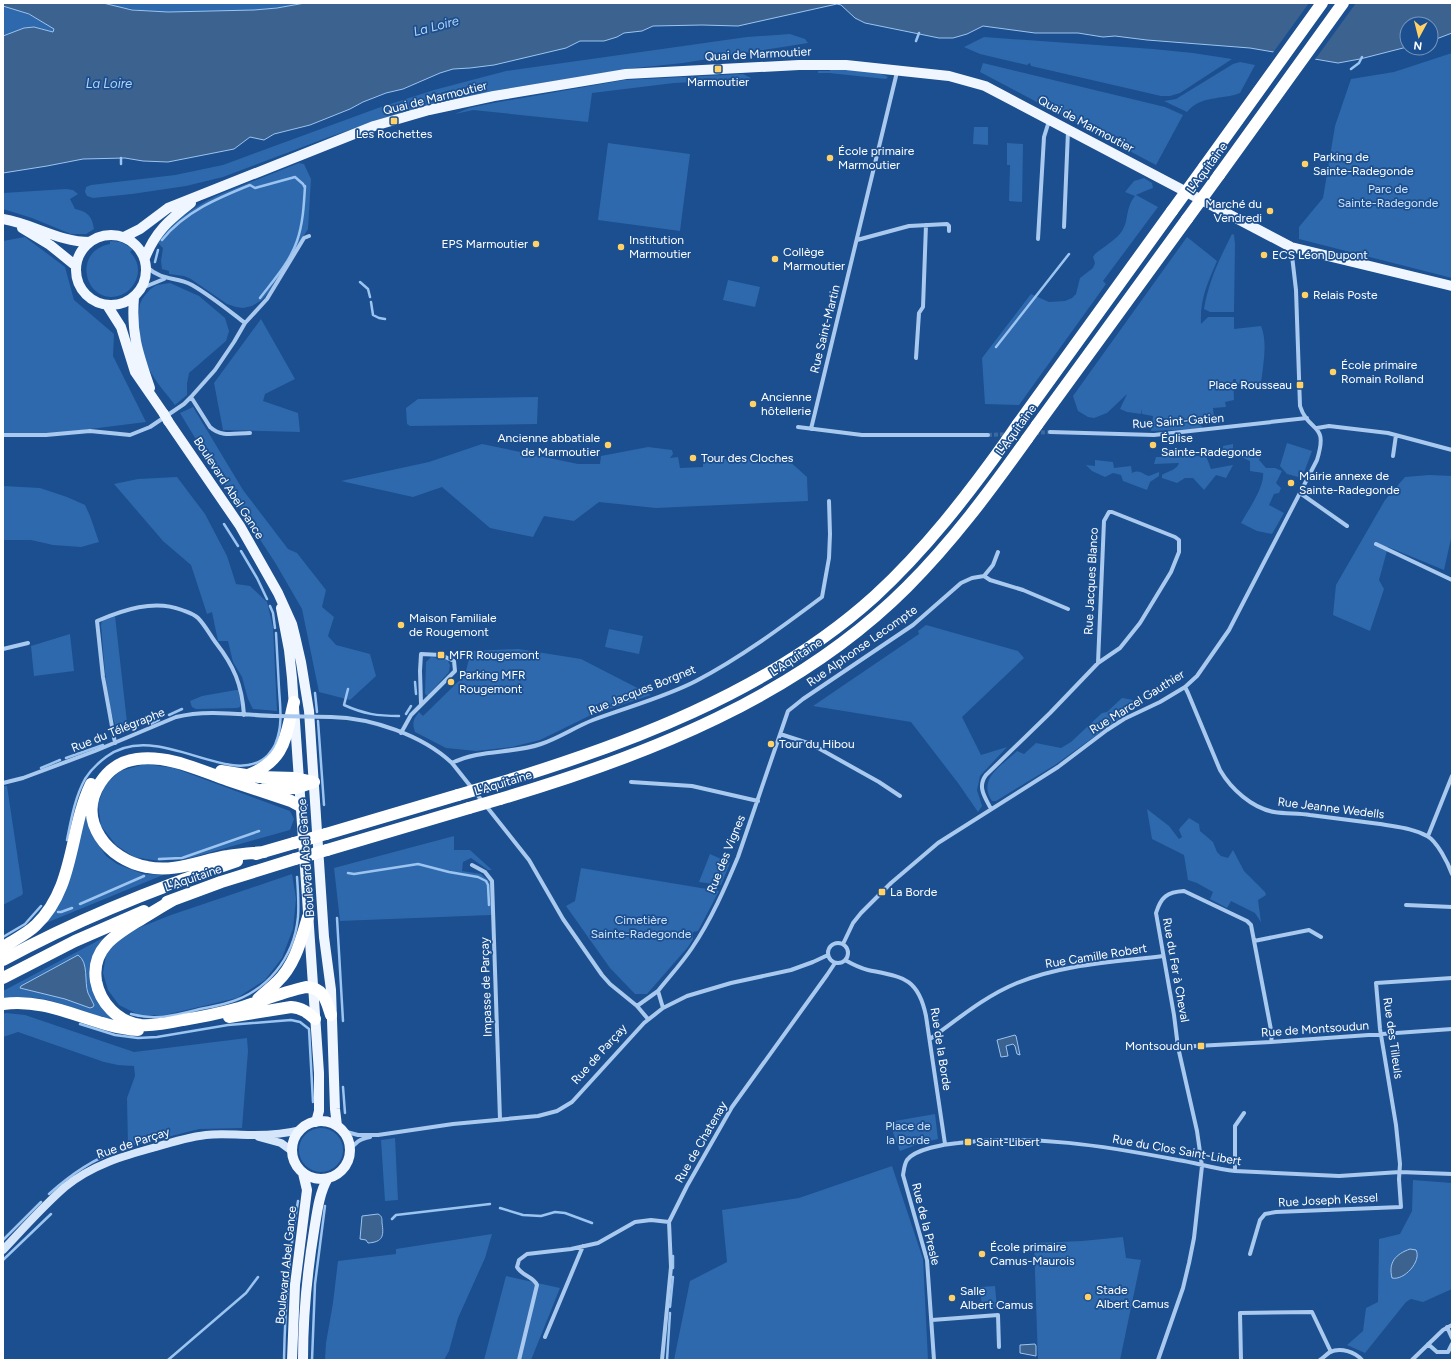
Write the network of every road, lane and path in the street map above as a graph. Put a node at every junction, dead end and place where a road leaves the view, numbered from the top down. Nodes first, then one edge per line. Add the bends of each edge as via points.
1 (1322, 3) edge
2 (1343, 3) edge
3 (898, 70) junction
4 (1050, 120) junction
5 (1068, 129) junction
6 (202, 195) junction
7 (5, 219) edge
8 (926, 225) junction
9 (1064, 227) dead end
10 (949, 231) dead end
11 (309, 236) dead end
12 (124, 237) junction
13 (857, 240) junction
14 (1038, 240) dead end
15 (90, 242) junction
16 (1291, 247) junction
17 (146, 263) junction
18 (76, 266) junction
19 (164, 278) junction
20 (1452, 286) edge
21 (142, 288) junction
22 (134, 297) junction
23 (106, 305) junction
24 (245, 324) junction
25 (916, 358) dead end
26 (191, 398) junction
27 (154, 400) junction
28 (1307, 418) junction
29 (798, 427) dead end
30 (1317, 428) junction
31 (811, 429) junction
32 (1050, 432) tunnel mouth
33 (250, 433) dead end
34 (3, 434) edge
35 (988, 435) tunnel mouth
36 (1396, 435) junction
37 (1452, 450) edge
38 (1393, 456) dead end
39 (1300, 493) junction
40 (829, 500) dead end
41 (1347, 526) dead end
42 (1376, 544) dead end
43 (998, 552) dead end
44 (984, 576) junction
45 (1452, 580) edge
46 (278, 593) junction
47 (1068, 609) dead end
48 (28, 643) dead end
49 (3, 649) edge
50 (1098, 663) junction
51 (1184, 687) junction
52 (294, 702) junction
53 (421, 704) junction
54 (788, 711) joint
55 (244, 715) junction
56 (401, 733) junction
57 (780, 734) junction
58 (114, 743) junction
59 (452, 763) junction
60 (247, 776) junction
61 (1452, 776) edge
62 (314, 782) junction
63 (631, 782) dead end
64 (3, 783) edge
65 (300, 783) junction
66 (257, 790) junction
67 (900, 796) dead end
68 (758, 801) junction
69 (302, 807) junction
70 (991, 809) junction
71 (1428, 836) junction
72 (264, 852) junction
73 (472, 865) dead end
74 (1452, 874) edge
75 (175, 899) junction
76 (1406, 905) dead end
77 (1452, 907) edge
78 (308, 917) junction
79 (1321, 937) dead end
80 (1254, 941) junction
81 (843, 944) junction
82 (3, 947) edge
83 (828, 955) junction
84 (1163, 956) junction
85 (3, 960) edge
86 (845, 960) junction
87 (835, 962) junction
88 (3, 978) edge
89 (1452, 978) edge
90 (313, 987) junction
91 (658, 992) junction
92 (253, 1003) junction
93 (3, 1004) edge
94 (637, 1006) junction
95 (663, 1008) junction
96 (331, 1015) junction
97 (316, 1019) junction
98 (648, 1019) junction
99 (1452, 1029) edge
100 (1382, 1035) junction
101 (930, 1039) junction
102 (1271, 1042) junction
103 (1178, 1047) junction
104 (1244, 1113) dead end
105 (500, 1119) junction
106 (316, 1122) junction
107 (340, 1129) junction
108 (300, 1130) junction
109 (253, 1135) junction
110 (378, 1135) junction
111 (945, 1144) junction
112 (292, 1151) junction
113 (350, 1151) junction
114 (905, 1164) joint
115 (1202, 1166) junction
116 (1235, 1171) junction
117 (1400, 1172) junction
118 (303, 1173) junction
119 (1452, 1174) edge
120 (328, 1178) junction
121 (669, 1222) junction
122 (583, 1246) junction
123 (3, 1250) edge
124 (1250, 1254) dead end
125 (932, 1320) junction
126 (1452, 1325) edge
127 (1447, 1327) junction
128 (545, 1337) dead end
129 (1452, 1338) edge
130 (1428, 1344) junction
131 (1452, 1344) edge
132 (999, 1348) dead end
133 (1331, 1352) junction
134 (292, 1360) edge
135 (303, 1360) edge
136 (519, 1360) edge
137 (662, 1360) edge
138 (934, 1360) edge
139 (1158, 1360) edge
140 (1241, 1360) edge
141 (1320, 1360) edge
142 (1362, 1360) edge
143 (1412, 1360) edge

1 - 72 highway, L'Aquitaine, bridge via 956,508 916,555 873,598 800,653 747,685 663,725 576,758 489,786
2 - 75 highway, L'Aquitaine, bridge via 969,518 928,566 884,610 859,630 815,662 754,699 669,740 581,773 295,859
3 - 4 main road, Quai de Marmoutier via 975,82
3 - 6 main road, Quai de Marmoutier via 814,64 640,73 494,96 429,110 374,126
3 - 13 street, Rue Saint-Martin
4 - 5 main road, Quai de Marmoutier
4 - 14 street via 1044,137
5 - 9 street
5 - 16 main road, Quai de Marmoutier
6 - 12 main road, Quai de Marmoutier via 168,208 140,229
6 - 17 main road, Quai de Marmoutier via 159,231 152,241
7 - 15 main road via 63,239
7 - 18 main road via 50,245
8 - 10 street via 947,224
8 - 13 street via 909,226
8 - 25 street via 923,307 919,312
11 - 24 street via 304,238 267,299
12 - 15 main road via 101,236
12 - 17 main road via 140,249
13 - 31 street, Rue Saint-Martin
15 - 18 main road via 78,257
16 - 20 main road, Quai de Marmoutier
16 - 28 street via 1296,290 1300,406
17 - 19 street via 152,272
17 - 21 main road via 145,282
18 - 23 main road via 76,277 80,287 87,296
19 - 21 street
19 - 24 street via 190,284
21 - 22 main road
22 - 23 main road via 117,305
22 - 27 main road, Boulevard Abel Gance via 135,338
23 - 27 main road, Boulevard Abel Gance via 121,327 135,372
24 - 26 street via 215,370
26 - 33 street via 210,427 218,433
26 - 34 street via 150,427 130,435 95,431 46,435
27 - 46 main road, Boulevard Abel Gance via 240,526
28 - 30 street
28 - 32 street, Rue Saint-Gatien via 1154,436
29 - 31 street
30 - 36 street via 1329,426
30 - 39 street, Rue Marcel Gauthier via 1321,438 1317,460
31 - 35 street via 862,435
36 - 37 street
36 - 38 street
39 - 41 street
39 - 51 street, Rue Marcel Gauthier via 1229,630 1196,676
40 - 59 street, Rue Jacques Borgnet via 829,558 822,597 761,640 695,682 593,720 549,741 524,748 473,755
42 - 45 street
43 - 44 street via 993,565
44 - 47 street
44 - 54 street, Rue Alphonse Lecompte via 961,583 913,625
46 - 52 main road, Boulevard Abel Gance via 290,657
46 - 62 main road, Boulevard Abel Gance via 292,624 302,662 309,711
48 - 49 street
50 - 50 street, Rue Jacques Blanco via 1120,648 1140,623 1171,572 1180,544 1175,537 1112,512 1109,512 1104,522
50 - 70 street, Rue Jacques Blanco via 986,775 982,789
51 - 70 street, Rue Marcel Gauthier via 1124,719 1058,767
51 - 71 street, Rue Jeanne Wedells via 1226,780 1256,805 1273,812 1408,828
52 - 60 highway via 285,740 277,756 264,768
52 - 65 main road, Boulevard Abel Gance
53 - 53 street via 421,654 441,655 454,661 455,671
53 - 56 street
54 - 57 street, Rue des Vignes
55 - 56 street, Rue du Télégraphe, bridge via 361,720
55 - 58 street, Rue du Télégraphe via 186,715
55 - 58 street via 242,692 237,677 199,619 177,608 158,605 143,607 97,621
56 - 59 street, Rue du Télégraphe via 443,754
57 - 67 street via 811,744
57 - 68 street, Rue des Vignes
58 - 64 street, Rue du Télégraphe via 23,778
59 - 94 street, Rue du Télégraphe via 529,860 563,919 602,975
60 - 65 highway
60 - 82 highway via 152,753 134,753 109,764 96,776 87,792 58,895 35,926
61 - 71 street
62 - 65 highway
62 - 96 main road, Boulevard Abel Gance
63 - 68 street via 692,786
65 - 66 highway
65 - 69 main road, Boulevard Abel Gance
66 - 69 highway via 292,801
66 - 72 highway via 170,761 135,760 113,769 102,780 94,794 92,818 97,832 111,850 125,860 148,868 176,867 228,856
68 - 91 street, Rue des Vignes via 729,879 710,918 692,948
69 - 78 main road, Boulevard Abel Gance
70 - 81 street, Rue Marcel Gauthier via 938,843 892,883 853,923
71 - 74 street, Rue Jeanne Wedells via 1434,841
72 - 85 highway, L'Aquitaine via 126,901 68,926
73 - 105 street, Impasse de Parçay via 485,872 492,881
75 - 88 highway, L'Aquitaine via 75,941
75 - 92 highway via 116,935 102,950 97,960 96,977 104,1002 115,1014 127,1020 151,1025 199,1018
76 - 77 street
78 - 90 main road, Boulevard Abel Gance
78 - 92 highway via 297,952 289,967 277,982
79 - 80 street via 1309,930
80 - 84 street, Rue du Fer à Cheval via 1251,925 1247,921 1184,891 1176,891 1167,894 1159,904 1156,914
80 - 102 street, Rue du Fer à Cheval via 1272,1035
81 - 83 street via 832,945 828,949
81 - 86 street via 848,955
83 - 87 street via 830,960
83 - 95 street, Rue de Parçay via 796,968 687,996
84 - 101 street, Rue Camille Robert via 1073,967 1016,983 989,997
84 - 103 street, Rue du Fer à Cheval
86 - 87 street
86 - 101 street, Rue de la Borde via 867,969 892,974 912,984 924,1004
87 - 121 street, Rue de Chatenay via 732,1107
89 - 100 street, Rue des Tilleuls via 1376,983
90 - 92 highway
90 - 96 highway via 324,995
90 - 97 main road, Boulevard Abel Gance
91 - 94 street, Rue des Vignes
91 - 95 street
93 - 97 highway via 22,1002 44,1006 116,1027 141,1030 163,1029 291,1007 304,1010
94 - 98 street, Rue du Télégraphe
95 - 98 street, Rue de Parçay
96 - 107 main road, Boulevard Abel Gance via 335,1109
97 - 106 main road, Boulevard Abel Gance via 320,1100
98 - 105 street, Rue de Parçay via 564,1108 547,1114
99 - 100 street, Rue de Montsoudun
100 - 102 street, Rue de Montsoudun
100 - 117 street, Rue des Tilleuls via 1396,1125
101 - 111 street, Rue de la Borde
102 - 103 street, Rue de Montsoudun
103 - 115 street, Rue du Fer à Cheval
104 - 116 street via 1235,1126
105 - 110 street, Rue de Parçay
106 - 107 main road via 324,1122
106 - 108 main road
107 - 110 street, Rue de Parçay via 358,1135
107 - 113 main road via 348,1140
108 - 109 street, Rue de Parçay
108 - 112 main road
109 - 112 street, Rue de Parçay via 281,1143
109 - 123 street, Rue de Parçay via 218,1134 188,1138 98,1166 66,1187
110 - 113 street, Rue de Parçay via 359,1140
111 - 114 street, Rue du Clos Saint-Libert via 917,1153
111 - 115 street, Rue du Clos Saint-Libert via 991,1139 1063,1141
112 - 118 main road via 295,1163
113 - 120 main road via 344,1168
114 - 125 street, Rue de la Presle via 903,1175 927,1260
115 - 116 street, Rue du Clos Saint-Libert
115 - 139 street, Rue du Fer à Cheval via 1189,1263
116 - 117 street, Rue du Clos Saint-Libert via 1340,1176
117 - 119 street, Rue du Clos Saint-Libert
117 - 124 street, Rue Joseph Kessel via 1401,1207 1265,1214 1260,1220
118 - 120 main road via 318,1179
118 - 134 main road, Boulevard Abel Gance via 307,1190 295,1285
120 - 135 main road, Boulevard Abel Gance via 321,1192 308,1267
121 - 122 street via 635,1222 598,1243
121 - 137 street, Rue de Chatenay via 671,1267
122 - 128 street
122 - 136 street via 527,1254 519,1260 519,1270 537,1285
125 - 132 street via 998,1315
125 - 138 street, Rue de la Presle
126 - 127 street
127 - 129 street
127 - 130 street
130 - 131 street via 1437,1352 1448,1352
130 - 143 street
133 - 140 street via 1312,1312 1240,1313
133 - 141 street
133 - 142 street via 1352,1352

